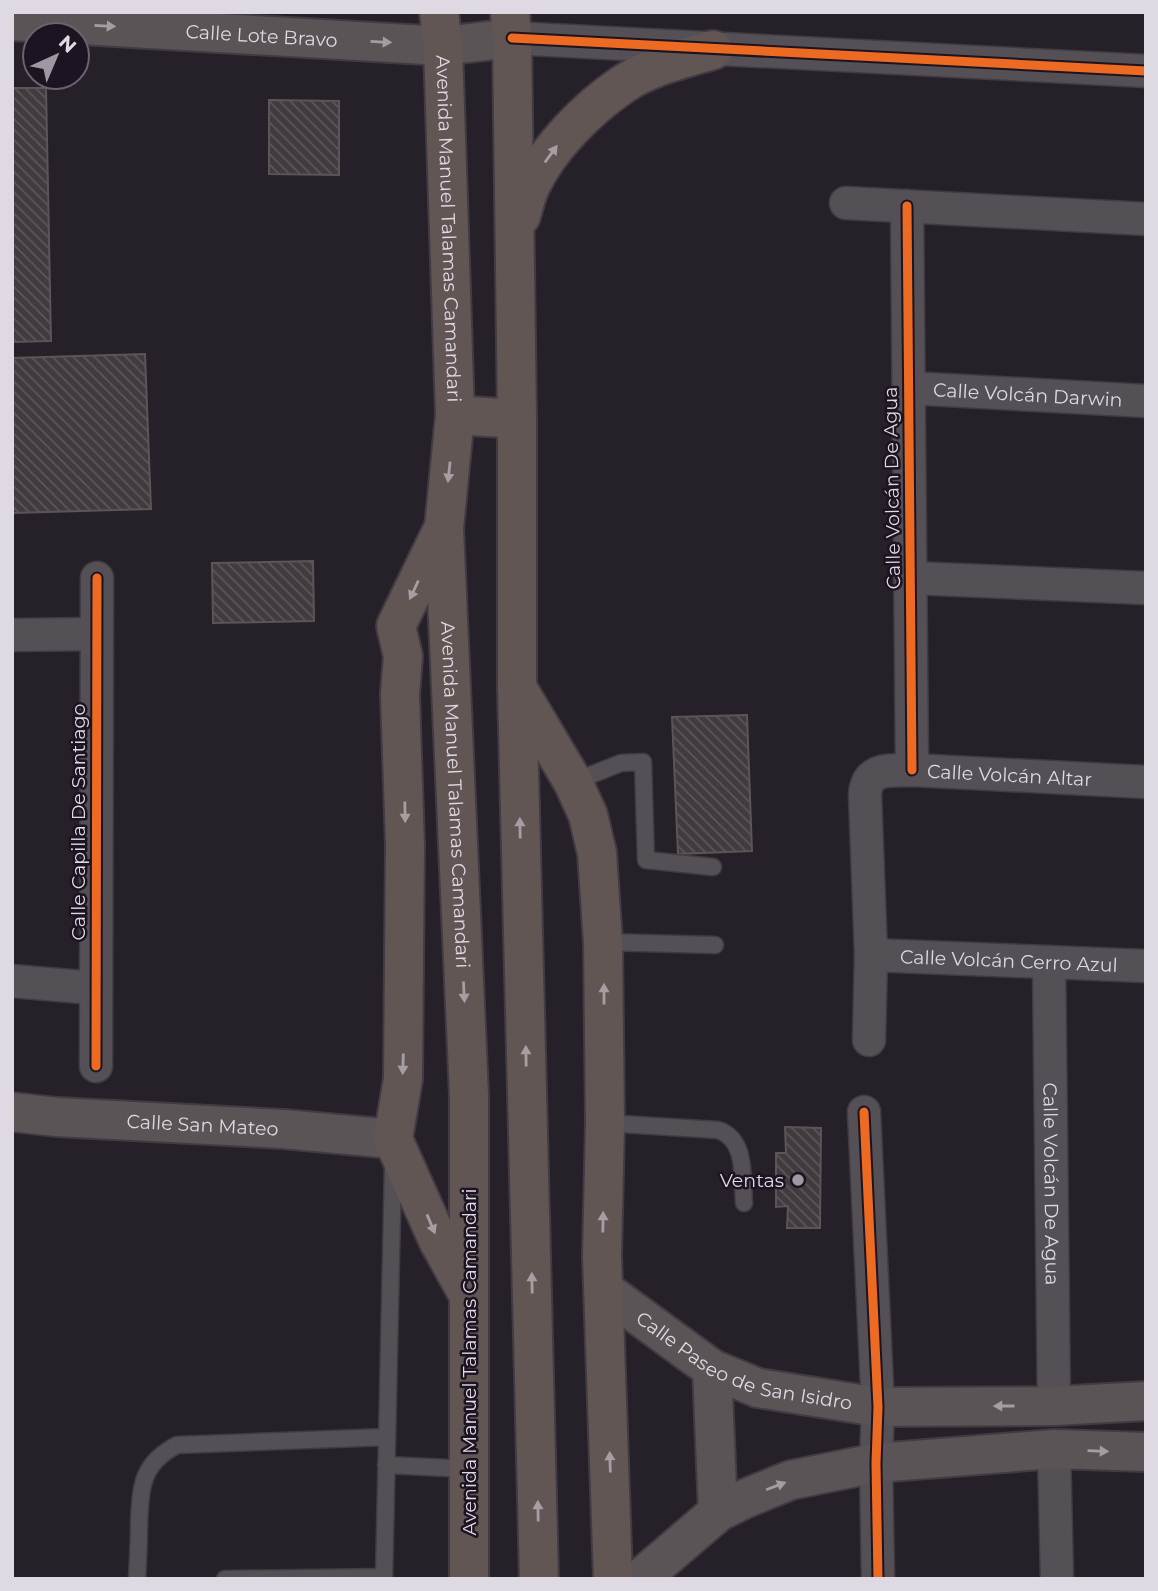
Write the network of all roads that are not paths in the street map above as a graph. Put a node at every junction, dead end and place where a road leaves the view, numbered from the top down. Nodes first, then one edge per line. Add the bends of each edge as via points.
1 (12, 21) edge
2 (511, 25) edge
3 (441, 29) edge
4 (713, 50) junction
5 (1146, 71) edge
6 (846, 203) dead end
7 (907, 206) junction
8 (1146, 219) edge
9 (515, 239) junction
10 (909, 388) junction
11 (1146, 401) edge
12 (455, 415) junction
13 (517, 419) junction
14 (444, 528) junction
15 (97, 578) dead end
16 (911, 578) junction
17 (1146, 588) edge
18 (96, 634) junction
19 (12, 635) edge
20 (517, 688) junction
21 (912, 770) junction
22 (573, 782) junction
23 (1146, 782) edge
24 (712, 867) dead end
25 (603, 942) junction
26 (715, 945) dead end
27 (871, 955) junction
28 (1049, 962) junction
29 (1146, 966) edge
30 (12, 981) edge
31 (94, 988) junction
32 (869, 1040) dead end
33 (96, 1066) dead end
34 (12, 1112) edge
35 (864, 1112) dead end
36 (605, 1123) junction
37 (393, 1139) junction
38 (744, 1203) dead end
39 (604, 1290) junction
40 (469, 1297) junction
41 (712, 1369) junction
42 (1146, 1401) edge
43 (1054, 1406) junction
44 (878, 1407) junction
45 (387, 1437) junction
46 (1054, 1449) junction
47 (1146, 1452) edge
48 (876, 1463) junction
49 (386, 1465) junction
50 (469, 1469) junction
51 (718, 1512) junction
52 (384, 1578) edge
53 (137, 1579) edge
54 (225, 1579) edge
55 (469, 1579) edge
56 (539, 1579) edge
57 (613, 1579) edge
58 (640, 1579) edge
59 (878, 1579) edge
60 (1057, 1579) edge

1 -> 3 main road, Calle Lote Bravo
2 - 3 main road, Calle Lote Bravo
2 - 4 street
2 - 9 main road
3 - 12 main road, Avenida Manuel Talamas Camandari
4 - 5 street
9 -> 4 main road via 530,186 584,116 623,85 661,66
6 - 7 street
7 - 8 street
7 - 10 street, Calle Volcán De Agua
9 - 13 main road
10 - 11 street, Calle Volcán Darwin
10 - 16 street, Calle Volcán De Agua
12 - 13 main road
12 -> 14 main road, Avenida Manuel Talamas Camandari
13 - 20 main road
14 -> 37 main road via 396,626 403,656 405,884 403,1079
14 -> 40 main road, Avenida Manuel Talamas Camandari via 469,1095
15 - 18 street, Calle Capilla De Santiago
16 - 17 street
16 - 21 street, Calle Volcán De Agua
18 - 19 street
18 - 31 street, Calle Capilla De Santiago
20 - 22 main road
56 -> 20 main road
21 - 23 street, Calle Volcán Altar
21 - 27 street, Calle Volcán Altar via 884,771 866,784
22 - 24 lane via 621,763 643,762 646,860
22 - 25 main road via 597,853
25 - 26 lane
36 -> 25 main road
27 - 28 street, Calle Volcán Cerro Azul
27 - 32 street
28 - 29 street, Calle Volcán Cerro Azul
28 - 43 street, Calle Volcán De Agua
30 - 31 street
31 - 33 street, Calle Capilla De Santiago
34 - 37 main road, Calle San Mateo
35 - 44 street
36 - 38 lane via 728,1133 740,1155
39 -> 36 main road
37 -> 40 main road
37 - 45 lane
39 - 41 main road, Calle Paseo de San Isidro
57 -> 39 main road
40 - 50 main road, Avenida Manuel Talamas Camandari
41 - 44 main road, Calle Paseo de San Isidro via 758,1388
41 - 51 main road
42 - 43 main road, Calle Paseo de San Isidro
43 -> 44 main road, Calle Paseo de San Isidro
44 - 48 street
45 - 49 lane
45 - 53 lane via 177,1446 161,1454 141,1487
46 -> 47 main road
46 - 48 main road
46 - 60 street
51 -> 48 main road via 792,1480
48 - 59 street
49 - 50 lane
49 - 52 lane
50 - 55 main road, Avenida Manuel Talamas Camandari
51 - 58 main road
52 - 54 lane

